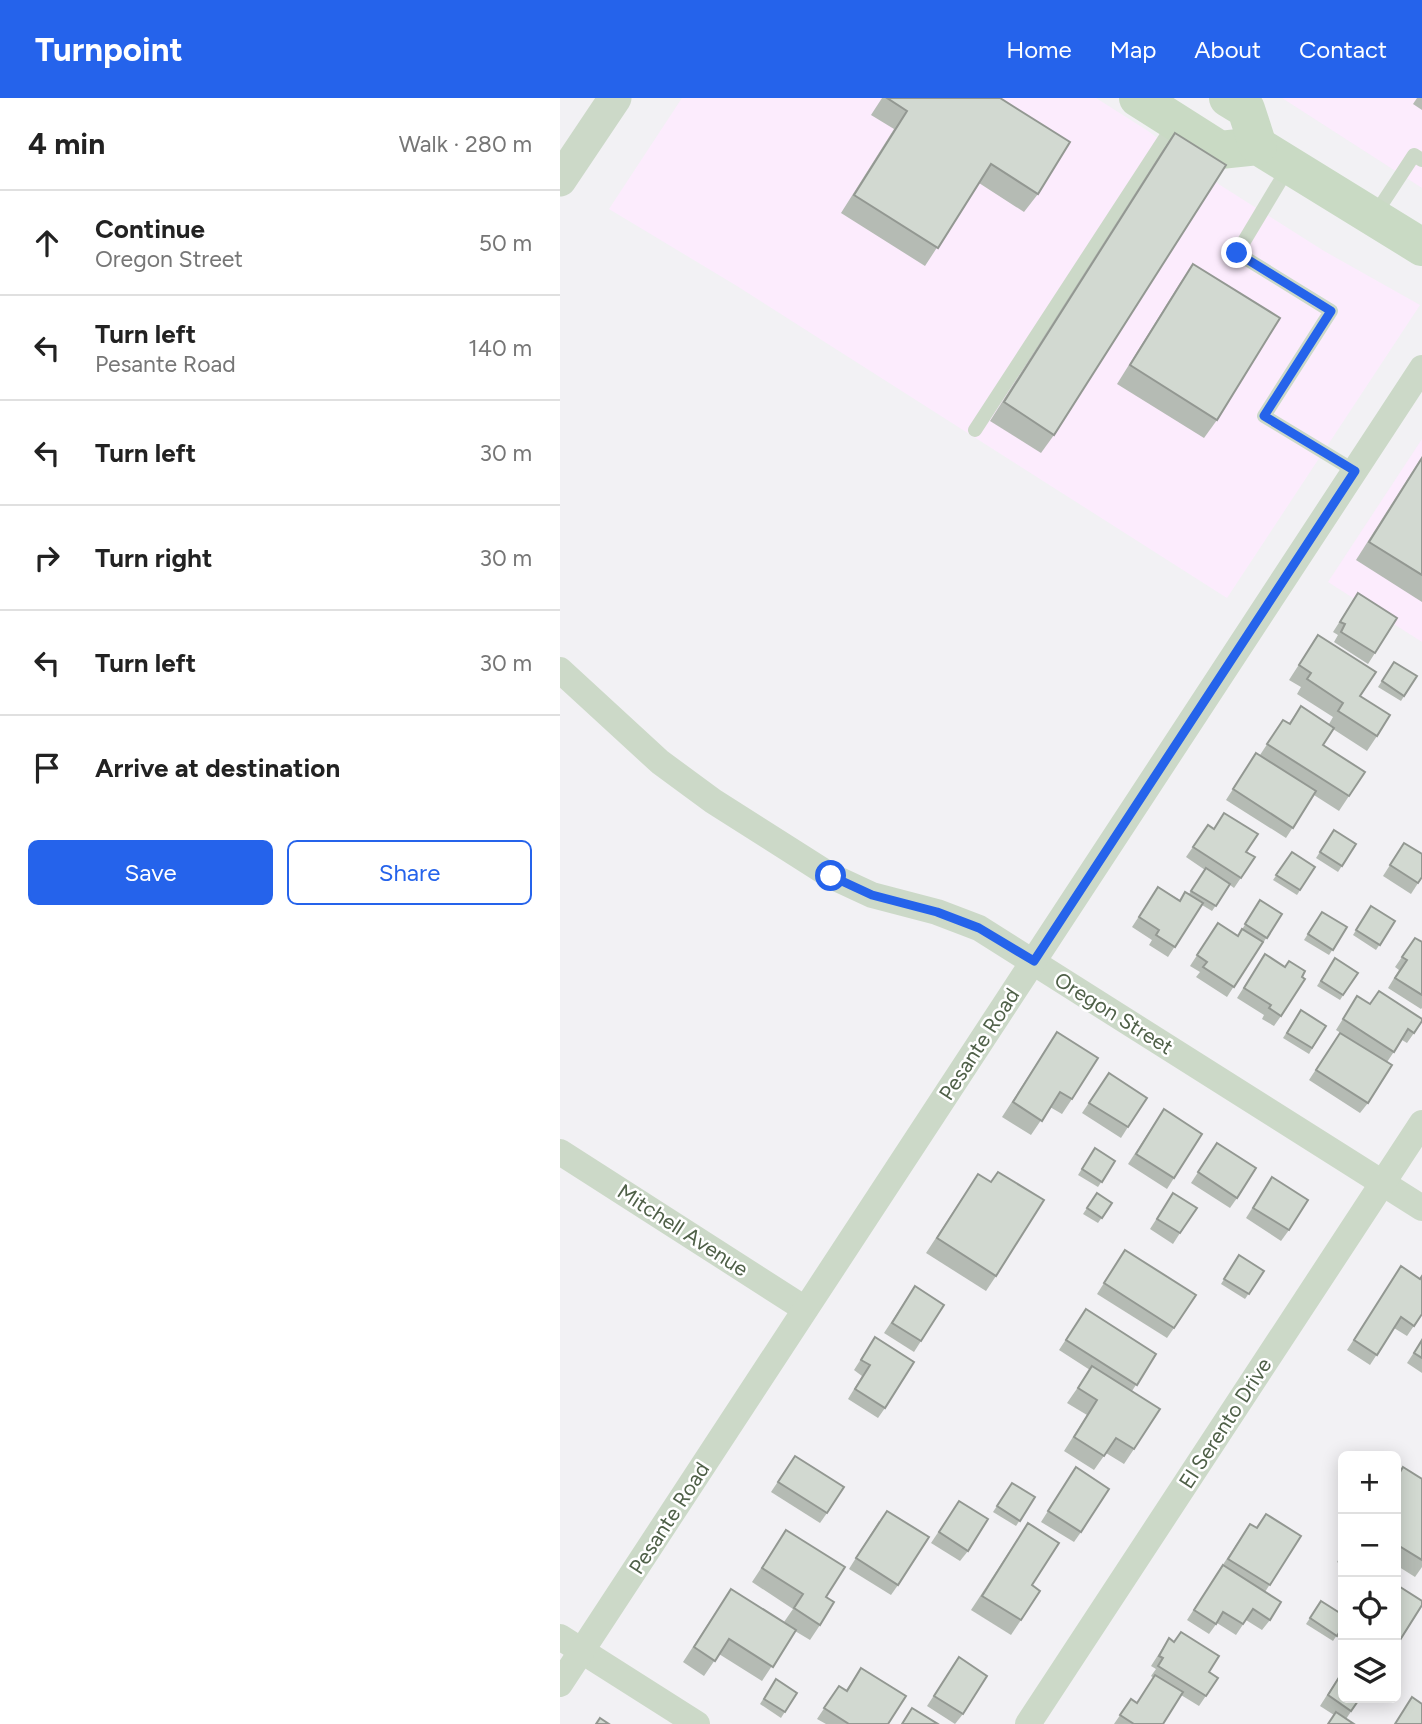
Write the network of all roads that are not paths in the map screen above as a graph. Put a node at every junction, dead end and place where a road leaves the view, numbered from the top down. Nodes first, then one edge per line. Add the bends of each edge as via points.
1 (615, 98) edge
2 (1138, 98) edge
3 (1228, 98) edge
4 (1176, 122) junction
5 (1258, 146) junction
6 (1422, 160) edge
7 (1290, 165) junction
8 (560, 180) edge
9 (1373, 217) junction
10 (1422, 247) edge
11 (1422, 368) edge
12 (975, 430) dead end
13 (1355, 471) junction
14 (560, 670) edge
15 (1034, 961) junction
16 (1422, 1122) edge
17 (560, 1152) edge
18 (1383, 1183) junction
19 (1422, 1208) edge
20 (806, 1309) junction
21 (571, 1644) edge
22 (560, 1684) edge
23 (697, 1724) edge
24 (1028, 1724) edge

1 - 8 street
2 - 4 main road
3 - 5 main road via 1245,110
4 - 5 main road via 1220,150
4 - 12 lane
5 - 7 main road
6 - 9 lane via 1414,155
7 - 9 main road
7 - 13 lane via 1237,253 1331,311 1264,416
9 - 10 main road
11 - 13 street, Pesante Road
13 - 15 street, Pesante Road
14 - 15 street, Oregon Street via 660,762 831,876 872,895 979,928
15 - 18 street, Oregon Street
15 - 20 street, Pesante Road
16 - 18 street, El Serento Drive
17 - 20 street, Mitchell Avenue
18 - 19 street, Oregon Street
18 - 24 street, El Serento Drive
20 - 21 street, Pesante Road
21 - 22 street, Pesante Road
21 - 23 street

